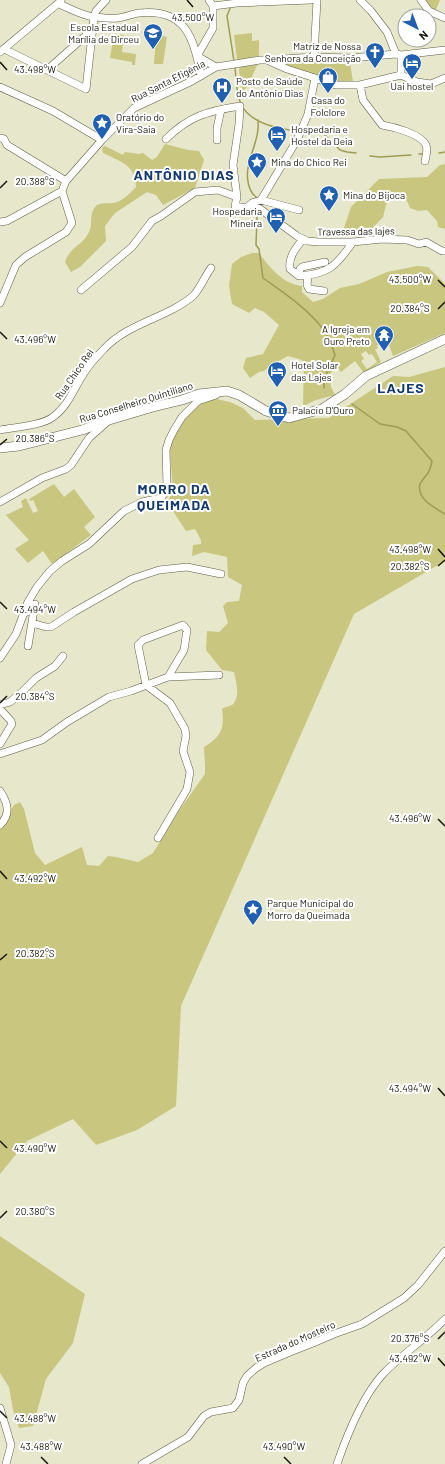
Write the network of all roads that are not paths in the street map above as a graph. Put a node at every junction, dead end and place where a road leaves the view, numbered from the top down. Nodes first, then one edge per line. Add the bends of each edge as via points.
1 (106, 0) edge
2 (311, 0) edge
3 (317, 0) edge
4 (360, 0) edge
5 (421, 0) edge
6 (60, 2) edge
7 (211, 3) edge
8 (94, 17) junction
9 (445, 18) edge
10 (92, 30) junction
11 (445, 50) edge
12 (2, 51) edge
13 (398, 55) junction
14 (197, 56) junction
15 (314, 57) junction
16 (269, 60) junction
17 (220, 66) junction
18 (47, 70) junction
19 (401, 75) junction
20 (201, 76) junction
21 (315, 78) junction
22 (445, 78) edge
23 (360, 85) junction
24 (0, 87) edge
25 (221, 110) junction
26 (0, 138) edge
27 (166, 139) dead end
28 (102, 140) junction
29 (217, 140) dead end
30 (425, 161) dead end
31 (66, 181) junction
32 (62, 191) junction
33 (237, 197) junction
34 (261, 200) junction
35 (252, 203) junction
36 (299, 210) dead end
37 (0, 222) edge
38 (303, 239) junction
39 (353, 242) junction
40 (445, 250) edge
41 (325, 262) dead end
42 (211, 268) dead end
43 (299, 276) junction
44 (308, 276) junction
45 (81, 290) dead end
46 (324, 291) dead end
47 (0, 303) edge
48 (445, 338) edge
49 (227, 391) junction
50 (109, 420) junction
51 (0, 430) edge
52 (0, 448) edge
53 (0, 502) edge
54 (221, 574) dead end
55 (32, 623) junction
56 (16, 634) junction
57 (28, 646) dead end
58 (63, 656) dead end
59 (0, 658) edge
60 (219, 675) dead end
61 (168, 676) junction
62 (146, 685) junction
63 (0, 705) edge
64 (0, 709) edge
65 (0, 744) edge
66 (0, 754) edge
67 (0, 791) edge
68 (0, 825) edge
69 (158, 838) dead end
70 (445, 1251) edge
71 (445, 1319) edge
72 (0, 1408) edge
73 (6, 1464) edge
74 (142, 1464) edge
75 (337, 1464) edge

1 - 8 street
2 - 7 street
3 - 15 street
4 - 13 street via 387,32
5 - 9 street via 428,10
6 - 8 street
6 - 12 street
7 - 14 street via 213,28
8 - 10 street
8 - 14 street via 117,18 159,12 174,18 187,29
10 - 18 street
10 - 18 street via 86,89
11 - 13 street, Rua Santa Efigênia
12 - 18 street
13 - 15 street, Rua Santa Efigênia
13 - 19 street
14 - 17 street
14 - 20 street
15 - 16 street, Rua Santa Efigênia
16 - 17 street, Rua Santa Efigênia
16 - 21 street
17 - 20 street, Rua Santa Efigênia
19 - 22 street via 417,82 431,84
19 - 23 street
20 - 28 street, Rua Santa Efigênia via 134,108
21 - 23 street via 329,83
21 - 34 street via 308,114 297,140
23 - 30 street via 363,100 382,125 417,136 423,141 427,149
24 - 28 street via 53,111
25 - 27 street via 197,117 175,130
25 - 29 street
25 - 33 street via 240,106 233,165
26 - 31 street via 4,139 7,145
28 - 31 street, Rua Santa Efigênia
31 - 32 street, Rua Santa Efigênia
32 - 37 street
32 - 47 street via 72,223 66,232 16,265
33 - 35 street via 235,206 246,208
33 - 45 street via 218,190 195,192 152,221 132,247
34 - 35 street
34 - 36 street
35 - 38 street, Travessa das lajes
38 - 39 street, Travessa das lajes via 319,242
38 - 43 street via 289,263 290,269
39 - 40 street, Travessa das lajes via 407,240 418,244 426,242 442,251
39 - 44 street via 331,268
41 - 43 street via 302,266
42 - 51 street, Rua Chico Rei via 198,290 189,299 113,340 104,348 65,405 52,418 44,422
43 - 44 street
44 - 46 street via 309,289
48 - 49 main road, Rua Conselheiro Quintiliano via 366,376 322,409 289,418 266,411
49 - 50 main road, Rua Conselheiro Quintiliano via 198,394
49 - 56 street via 198,401 182,417 166,450 167,486 161,498 142,502 124,511 89,544 53,568 28,602
50 - 52 main road, Rua Conselheiro Quintiliano via 49,439
50 - 53 street via 89,438 66,469 42,478
54 - 55 street via 187,567 159,570 132,579 51,627
55 - 56 street via 34,604
55 - 57 street
56 - 59 street
58 - 63 street via 55,666 36,678 10,702
60 - 61 street
61 - 62 street
61 - 62 street via 184,650 187,630 183,625 138,643
62 - 66 street via 101,701 38,742
62 - 69 street via 170,703 184,727 186,736 183,753 190,772 187,789
64 - 65 street via 12,724
67 - 68 street via 8,810
70 - 74 street, Estrada do Mosteiro via 422,1281 404,1298 362,1324 256,1368 247,1376 239,1400 233,1408 210,1412 188,1437
71 - 75 street via 374,1384
72 - 73 street via 11,1445

